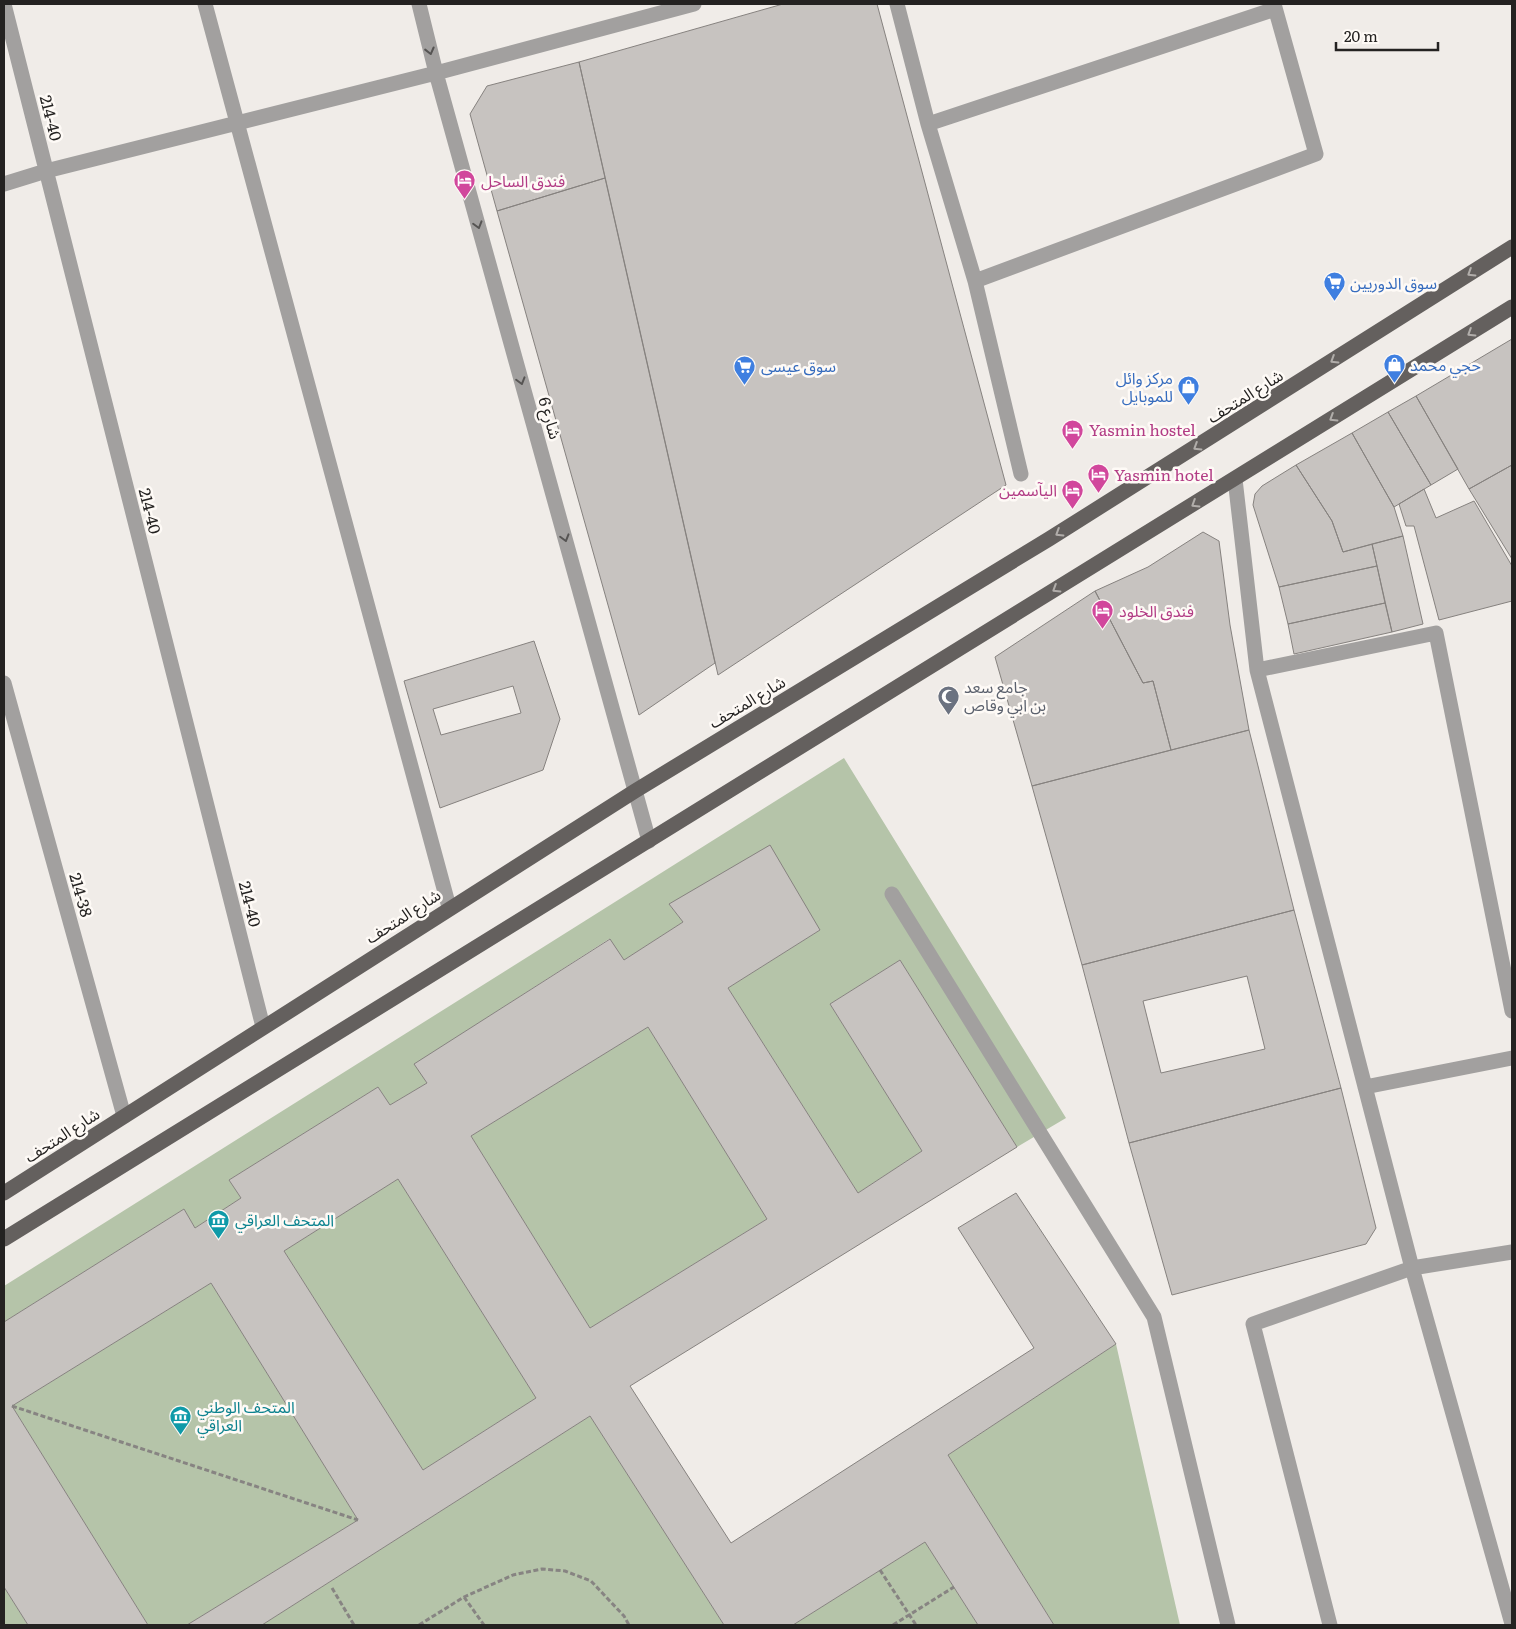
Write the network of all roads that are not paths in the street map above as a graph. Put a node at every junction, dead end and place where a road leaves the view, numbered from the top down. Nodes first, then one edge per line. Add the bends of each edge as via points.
1 (4, 4) edge
2 (206, 4) edge
3 (419, 4) edge
4 (694, 4) edge
5 (897, 4) edge
6 (1274, 7) edge
7 (436, 72) junction
8 (238, 122) junction
9 (928, 124) junction
10 (46, 171) junction
11 (4, 184) edge
12 (1512, 247) edge
13 (974, 281) junction
14 (1512, 307) edge
15 (1021, 474) dead end
16 (1235, 479) junction
17 (1257, 670) junction
18 (4, 683) edge
19 (635, 791) junction
20 (649, 841) junction
21 (892, 894) dead end
22 (450, 907) junction
23 (1512, 1012) edge
24 (263, 1027) junction
25 (1512, 1058) edge
26 (1365, 1087) junction
27 (124, 1116) junction
28 (4, 1194) edge
29 (4, 1239) edge
30 (1512, 1252) edge
31 (1412, 1268) junction
32 (1512, 1624) edge
33 (1228, 1625) edge
34 (1330, 1625) edge

1 - 10 street, 214-40
2 - 8 street
3 -> 7 street, شارع 6
4 - 7 street
5 - 9 street
6 - 9 street
6 - 13 street via 1316,154
7 - 8 street
7 -> 19 street, شارع 6
8 - 10 street
8 - 22 street
9 - 13 street
10 - 11 street
10 - 24 street, 214-40
12 -> 19 main road, شارع المتحف via 1083,518
13 - 15 street
14 -> 16 main road
16 - 17 street
16 -> 20 main road
17 - 23 street via 1436,633
17 - 26 street
18 - 27 street, 214-38
19 - 20 street, شارع 6
19 - 22 main road, شارع المتحف
20 - 29 main road
21 - 33 street via 1154,1317
22 - 24 main road, شارع المتحف
24 - 27 main road, شارع المتحف
25 - 26 street
26 - 31 street
27 - 28 main road, شارع المتحف
30 - 31 street
31 - 32 street
31 - 34 street via 1253,1324

